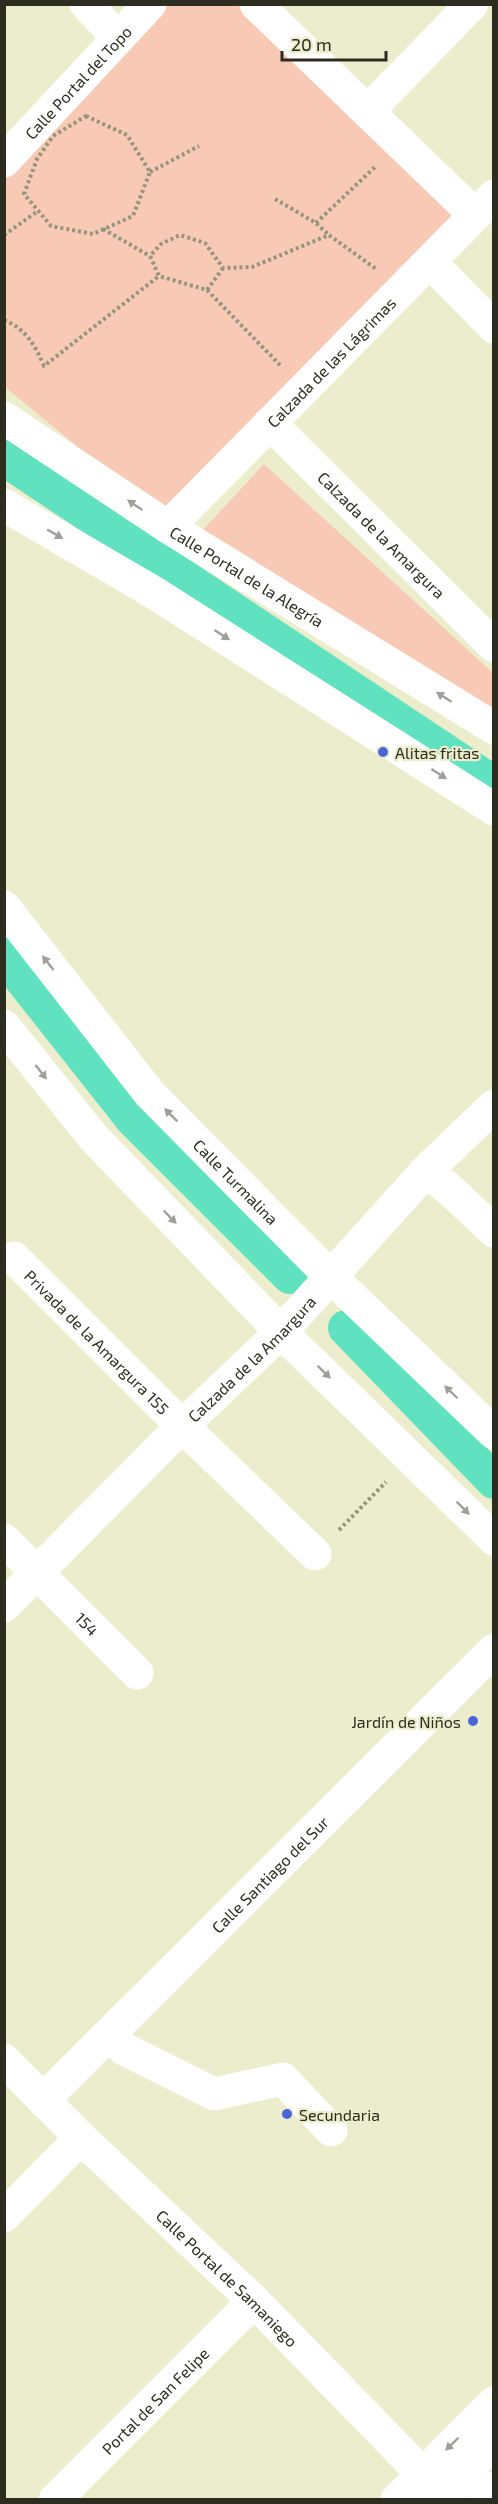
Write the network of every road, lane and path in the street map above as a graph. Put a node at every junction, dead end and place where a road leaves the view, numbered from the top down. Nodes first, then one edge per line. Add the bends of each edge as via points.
1 (86, 4) edge
2 (150, 4) edge
3 (256, 4) edge
4 (472, 4) edge
5 (118, 38) junction
6 (368, 111) junction
7 (400, 142) junction
8 (199, 147) dead end
9 (4, 161) edge
10 (150, 172) junction
11 (275, 199) dead end
12 (484, 206) edge
13 (38, 211) junction
14 (316, 223) junction
15 (103, 229) junction
16 (4, 235) edge
17 (328, 235) junction
18 (150, 256) junction
19 (430, 262) junction
20 (223, 268) junction
21 (159, 276) junction
22 (403, 288) junction
23 (207, 290) junction
24 (4, 320) edge
25 (494, 327) edge
26 (305, 388) junction
27 (4, 418) edge
28 (270, 423) junction
29 (4, 505) edge
30 (168, 527) junction
31 (494, 646) edge
32 (494, 728) edge
33 (494, 809) edge
34 (4, 907) edge
35 (4, 1026) edge
36 (494, 1106) edge
37 (426, 1171) junction
38 (494, 1231) edge
39 (14, 1258) dead end
40 (330, 1276) junction
41 (281, 1332) junction
42 (182, 1426) junction
43 (494, 1433) edge
44 (412, 1456) junction
45 (494, 1539) edge
46 (4, 1540) edge
47 (315, 1554) joint
48 (39, 1572) junction
49 (4, 1606) edge
50 (494, 1650) edge
51 (137, 1673) dead end
52 (109, 2034) junction
53 (4, 2060) edge
54 (43, 2100) junction
55 (331, 2130) dead end
56 (81, 2139) junction
57 (4, 2216) edge
58 (254, 2301) junction
59 (494, 2403) edge
60 (494, 2442) edge
61 (494, 2465) edge
62 (494, 2488) edge
63 (442, 2493) edge
64 (55, 2499) edge
65 (397, 2499) edge
66 (481, 2499) edge

1 - 5 street
2 - 5 street, Calle Portal del Topo
3 - 6 street
4 - 6 street
5 - 9 street, Calle Portal del Topo
6 - 7 street
7 - 12 street
7 - 14 path
8 - 10 path
10 - 13 path via 127,135 86,116 53,136 37,159 24,194
10 - 15 path via 133,216
11 - 14 path
12 - 19 street, Calzada de las Lágrimas
13 - 15 path via 51,226 93,234
13 - 16 path
14 - 17 path
15 - 18 path
17 - 20 path via 252,267
17 - 22 path
18 - 20 path via 161,244 180,235 205,243
18 - 21 path
19 - 22 street, Calzada de las Lágrimas
19 - 25 street
20 - 23 path
21 - 23 path
21 - 24 path via 44,366 34,342
22 - 26 street, Calzada de las Lágrimas
23 - 26 path
26 - 28 street, Calzada de las Lágrimas
30 -> 27 street, Calle Portal de la Alegría
28 - 30 street, Calzada de las Lágrimas
28 - 31 street, Calzada de la Amargura
29 -> 33 street via 153,592
32 -> 30 street, Calle Portal de la Alegría
40 -> 34 street, Calle Turmalina via 150,1094
35 -> 41 street via 94,1138
36 - 37 street, Calzada de la Amargura
37 - 38 street
37 - 40 street, Calzada de la Amargura
39 - 42 street, Privada de la Amargura 155
40 - 41 street, Calzada de la Amargura
43 -> 40 street, Calle Turmalina
41 - 42 street, Calzada de la Amargura
41 -> 44 street
42 - 47 street, Privada de la Amargura 155
42 - 48 street, Calzada de la Amargura
44 -> 45 street
44 - 47 path
46 - 48 street, 154
48 - 49 street, Calzada de la Amargura
48 - 51 street, 154
50 - 52 street, Calle Santiago del Sur
52 - 54 street, Calle Santiago del Sur
52 - 55 street via 124,2049 214,2094 283,2079
53 - 54 street, Calle Portal de Samaniego
54 - 56 street, Calle Portal de Samaniego
56 - 57 street
56 - 58 street, Calle Portal de Samaniego
58 - 63 street, Calle Portal de Samaniego
58 - 64 street, Portal de San Felipe
59 -> 63 street
60 - 63 street
61 - 63 street
62 - 66 street
63 - 65 street

